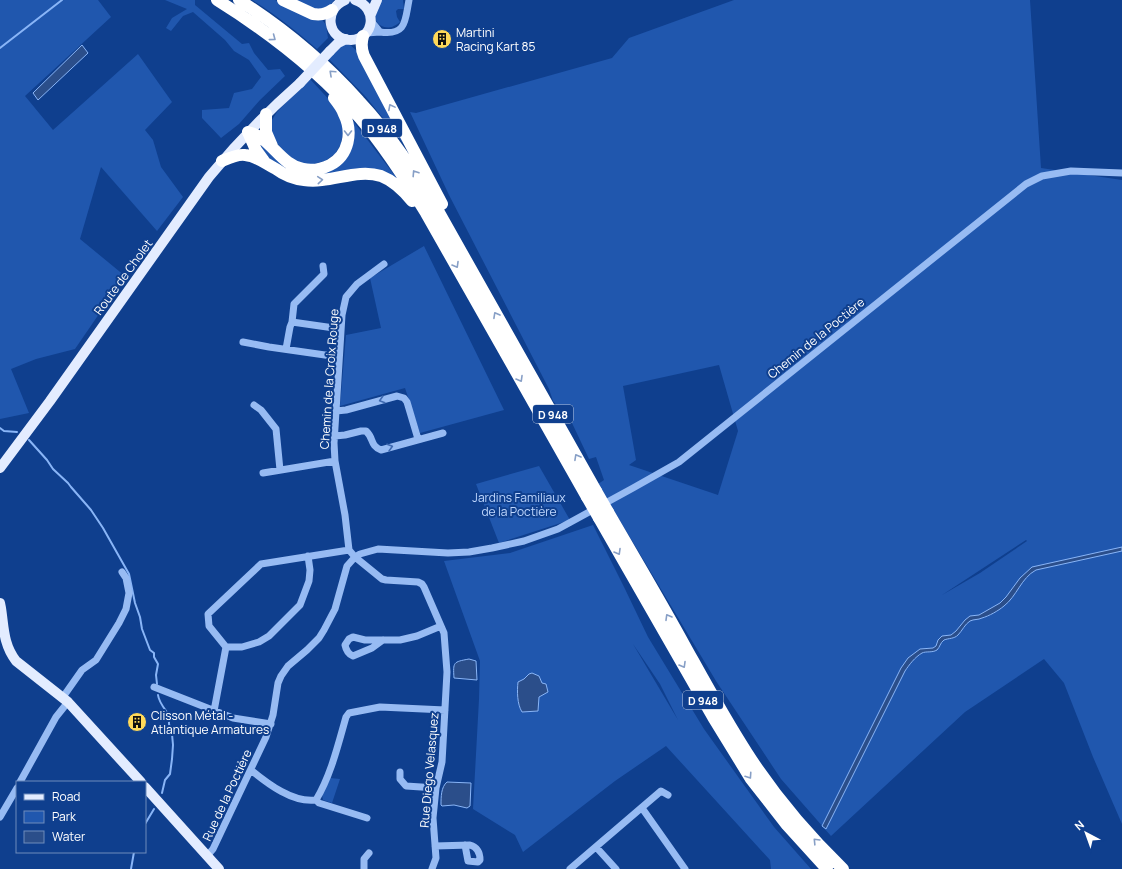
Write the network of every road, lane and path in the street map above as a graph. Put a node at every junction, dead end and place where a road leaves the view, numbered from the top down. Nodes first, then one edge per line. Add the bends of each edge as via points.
1 (217, 0) edge
2 (239, 0) edge
3 (283, 0) edge
4 (345, 0) edge
5 (377, 0) edge
6 (409, 0) edge
7 (361, 1) edge
8 (332, 10) junction
9 (371, 18) junction
10 (333, 30) junction
11 (380, 32) junction
12 (364, 34) junction
13 (346, 39) junction
14 (328, 49) junction
15 (318, 75) junction
16 (270, 110) junction
17 (248, 132) junction
18 (272, 147) junction
19 (222, 161) junction
20 (264, 161) junction
21 (1122, 174) edge
22 (436, 232) junction
23 (384, 264) dead end
24 (323, 266) dead end
25 (483, 292) junction
26 (292, 322) junction
27 (341, 329) junction
28 (243, 342) dead end
29 (286, 349) junction
30 (339, 357) junction
31 (254, 405) dead end
32 (336, 411) junction
33 (443, 433) dead end
34 (334, 436) junction
35 (418, 439) junction
36 (335, 461) junction
37 (0, 468) edge
38 (280, 470) junction
39 (263, 473) dead end
40 (591, 494) junction
41 (603, 515) junction
42 (349, 550) junction
43 (308, 556) junction
44 (355, 557) junction
45 (122, 572) dead end
46 (0, 603) edge
47 (441, 626) junction
48 (384, 640) junction
49 (226, 647) junction
50 (154, 688) dead end
51 (65, 700) junction
52 (445, 710) junction
53 (214, 711) junction
54 (271, 724) junction
55 (251, 770) junction
56 (400, 772) dead end
57 (21, 781) edge
58 (140, 781) edge
59 (146, 788) edge
60 (436, 788) junction
61 (16, 790) edge
62 (668, 795) dead end
63 (316, 800) junction
64 (642, 808) junction
65 (0, 817) edge
66 (367, 818) dead end
67 (465, 845) dead end
68 (435, 846) junction
69 (596, 847) junction
70 (369, 853) dead end
71 (212, 864) edge
72 (364, 869) edge
73 (432, 869) edge
74 (570, 869) edge
75 (616, 869) edge
76 (685, 869) edge
77 (827, 869) edge
78 (843, 869) edge

1 -> 15 highway, D 948 via 264,30
25 -> 2 highway, D 948 via 420,182 376,120 345,85 309,52
3 - 8 highway via 313,14 326,14
4 - 8 main road
5 - 9 main road
6 - 11 street via 408,13 401,28 388,33
7 - 9 main road via 367,7
8 - 10 main road via 330,18
9 - 11 street
9 - 12 main road via 370,27
10 - 13 main road
10 - 14 main road, Route de Cholet
11 - 12 street
12 - 13 main road via 354,40
25 -> 12 highway via 461,238 364,56 361,45
13 - 14 main road, Route de Cholet
14 - 16 main road, Route de Cholet, bridge
15 -> 18 highway via 342,109 348,125 348,145 342,155 324,168 304,170 286,161
15 - 22 highway, D 948 via 379,142
16 - 17 main road, Route de Cholet
16 - 18 highway via 266,132
17 - 18 highway via 261,137
17 - 19 main road, Route de Cholet
17 - 20 highway
19 - 20 highway via 246,155
19 - 37 main road, Route de Cholet
20 -> 22 highway via 282,173 304,180 367,174 380,176 398,186
21 - 44 street, Chemin de la Poctière via 1071,171 1042,176 1026,184 679,462 558,529 524,542 469,552 378,549
22 -> 40 highway, D 948
23 - 27 street, Chemin de la Croix Rouge via 357,284 346,297
24 - 26 street via 324,274 294,304
40 -> 25 highway, D 948
26 - 27 street
26 - 29 street
27 - 30 street, Chemin de la Croix Rouge
28 - 29 street
29 - 30 street
30 - 32 street, Chemin de la Croix Rouge
31 - 38 street via 276,430
32 - 34 street, Chemin de la Croix Rouge
35 -> 32 street via 404,398 397,396
33 - 35 street
34 -> 35 street via 366,431 370,434 373,445 381,450
34 - 36 street, Chemin de la Croix Rouge
36 - 38 street
36 - 42 street, Chemin de la Croix Rouge
38 - 39 street
40 - 41 highway, D 948, bridge
41 -> 77 highway, D 948 via 712,717 751,779 787,825
78 -> 41 highway, D 948 via 788,810 746,752 686,648
42 - 43 street
42 - 44 street
43 - 49 street via 309,581 300,605 260,642 242,647
43 - 49 street via 261,564 208,614 209,626
44 - 47 street, Rue Diego Velasquez via 386,580 422,584
44 - 54 street, Rue de la Poctière via 347,566 335,609 324,630 281,676
45 - 51 street via 129,592 126,609 96,660 82,670
46 - 51 main road via 6,643 12,656 22,667
47 - 48 street via 417,636
47 - 52 street, Rue Diego Velasquez via 445,638 447,672
48 - 48 street via 353,637 348,639 345,649 354,656
49 - 53 street
50 - 53 street
51 - 57 street
51 - 58 main road
52 - 60 street, Rue Diego Velasquez via 442,762
52 - 63 street via 380,706 349,713 331,767
53 - 54 street via 233,718
54 - 55 street, Rue de la Poctière
55 - 63 street via 285,794 309,801
55 - 71 street, Rue de la Poctière via 214,849
56 - 60 street via 400,779 406,786
59 - 71 main road
60 - 68 street, Rue Diego Velasquez via 433,818
61 - 65 street
62 - 64 street via 661,791
63 - 66 street
64 - 69 street
64 - 76 street
67 - 68 street
68 - 73 street, Rue Diego Velasquez via 436,858
69 - 74 street
69 - 75 street
70 - 72 street via 364,859

